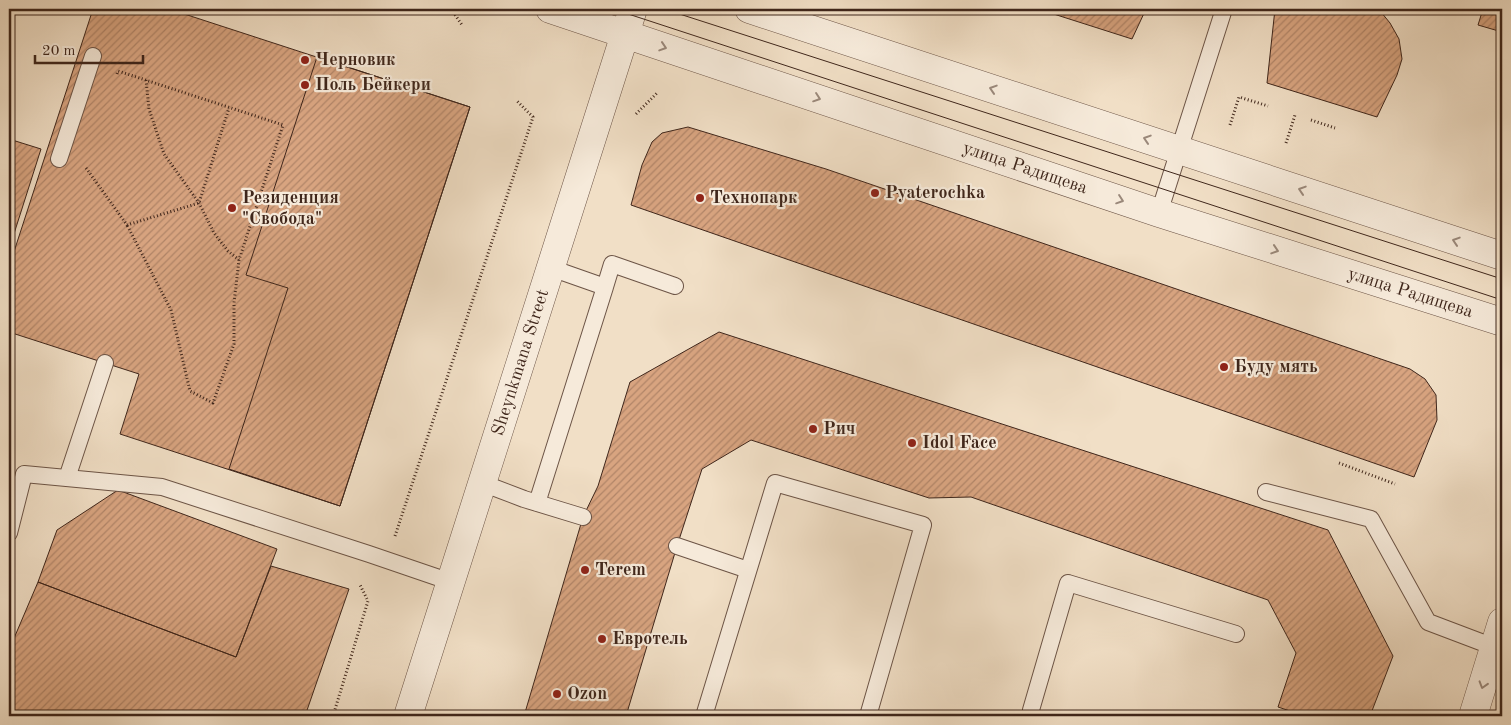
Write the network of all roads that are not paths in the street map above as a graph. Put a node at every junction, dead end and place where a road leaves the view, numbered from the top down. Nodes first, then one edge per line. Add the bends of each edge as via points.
1 (550, 9) edge
2 (749, 9) edge
3 (1224, 9) edge
4 (629, 21) edge
5 (93, 56) dead end
6 (1179, 150) junction
7 (59, 159) road end
8 (1159, 213) junction
9 (1502, 256) edge
10 (551, 268) junction
11 (675, 286) dead end
12 (605, 287) junction
13 (1502, 322) edge
14 (105, 363) dead end
15 (67, 478) junction
16 (482, 483) junction
17 (1266, 492) dead end
18 (537, 503) junction
19 (583, 517) dead end
20 (9, 533) edge
21 (677, 546) dead end
22 (748, 570) junction
23 (451, 582) junction
24 (1236, 634) dead end
25 (1498, 635) edge
26 (408, 716) edge
27 (704, 716) edge
28 (868, 716) edge
29 (1032, 716) edge
30 (1473, 716) edge

1 - 4 street, улица Радищева
6 -> 2 street
3 - 6 lane
4 -> 8 street, улица Радищева
4 - 10 street, Sheynkmana Street
5 - 7 lane
6 - 8 lane
9 -> 6 street
8 -> 13 street, улица Радищева
10 - 12 lane
10 - 16 street, Sheynkmana Street
11 - 12 lane via 612,264
12 - 18 lane
14 - 15 lane
15 - 20 lane via 24,474
15 - 23 lane via 162,488
16 - 18 lane
16 - 23 street, Sheynkmana Street
17 - 25 lane via 1371,519 1428,622
18 - 19 lane
21 - 22 lane
22 - 27 lane
22 - 28 lane via 775,483 923,525
23 - 26 street, Sheynkmana Street
24 - 29 lane via 1068,583 1031,710
25 -> 30 street

